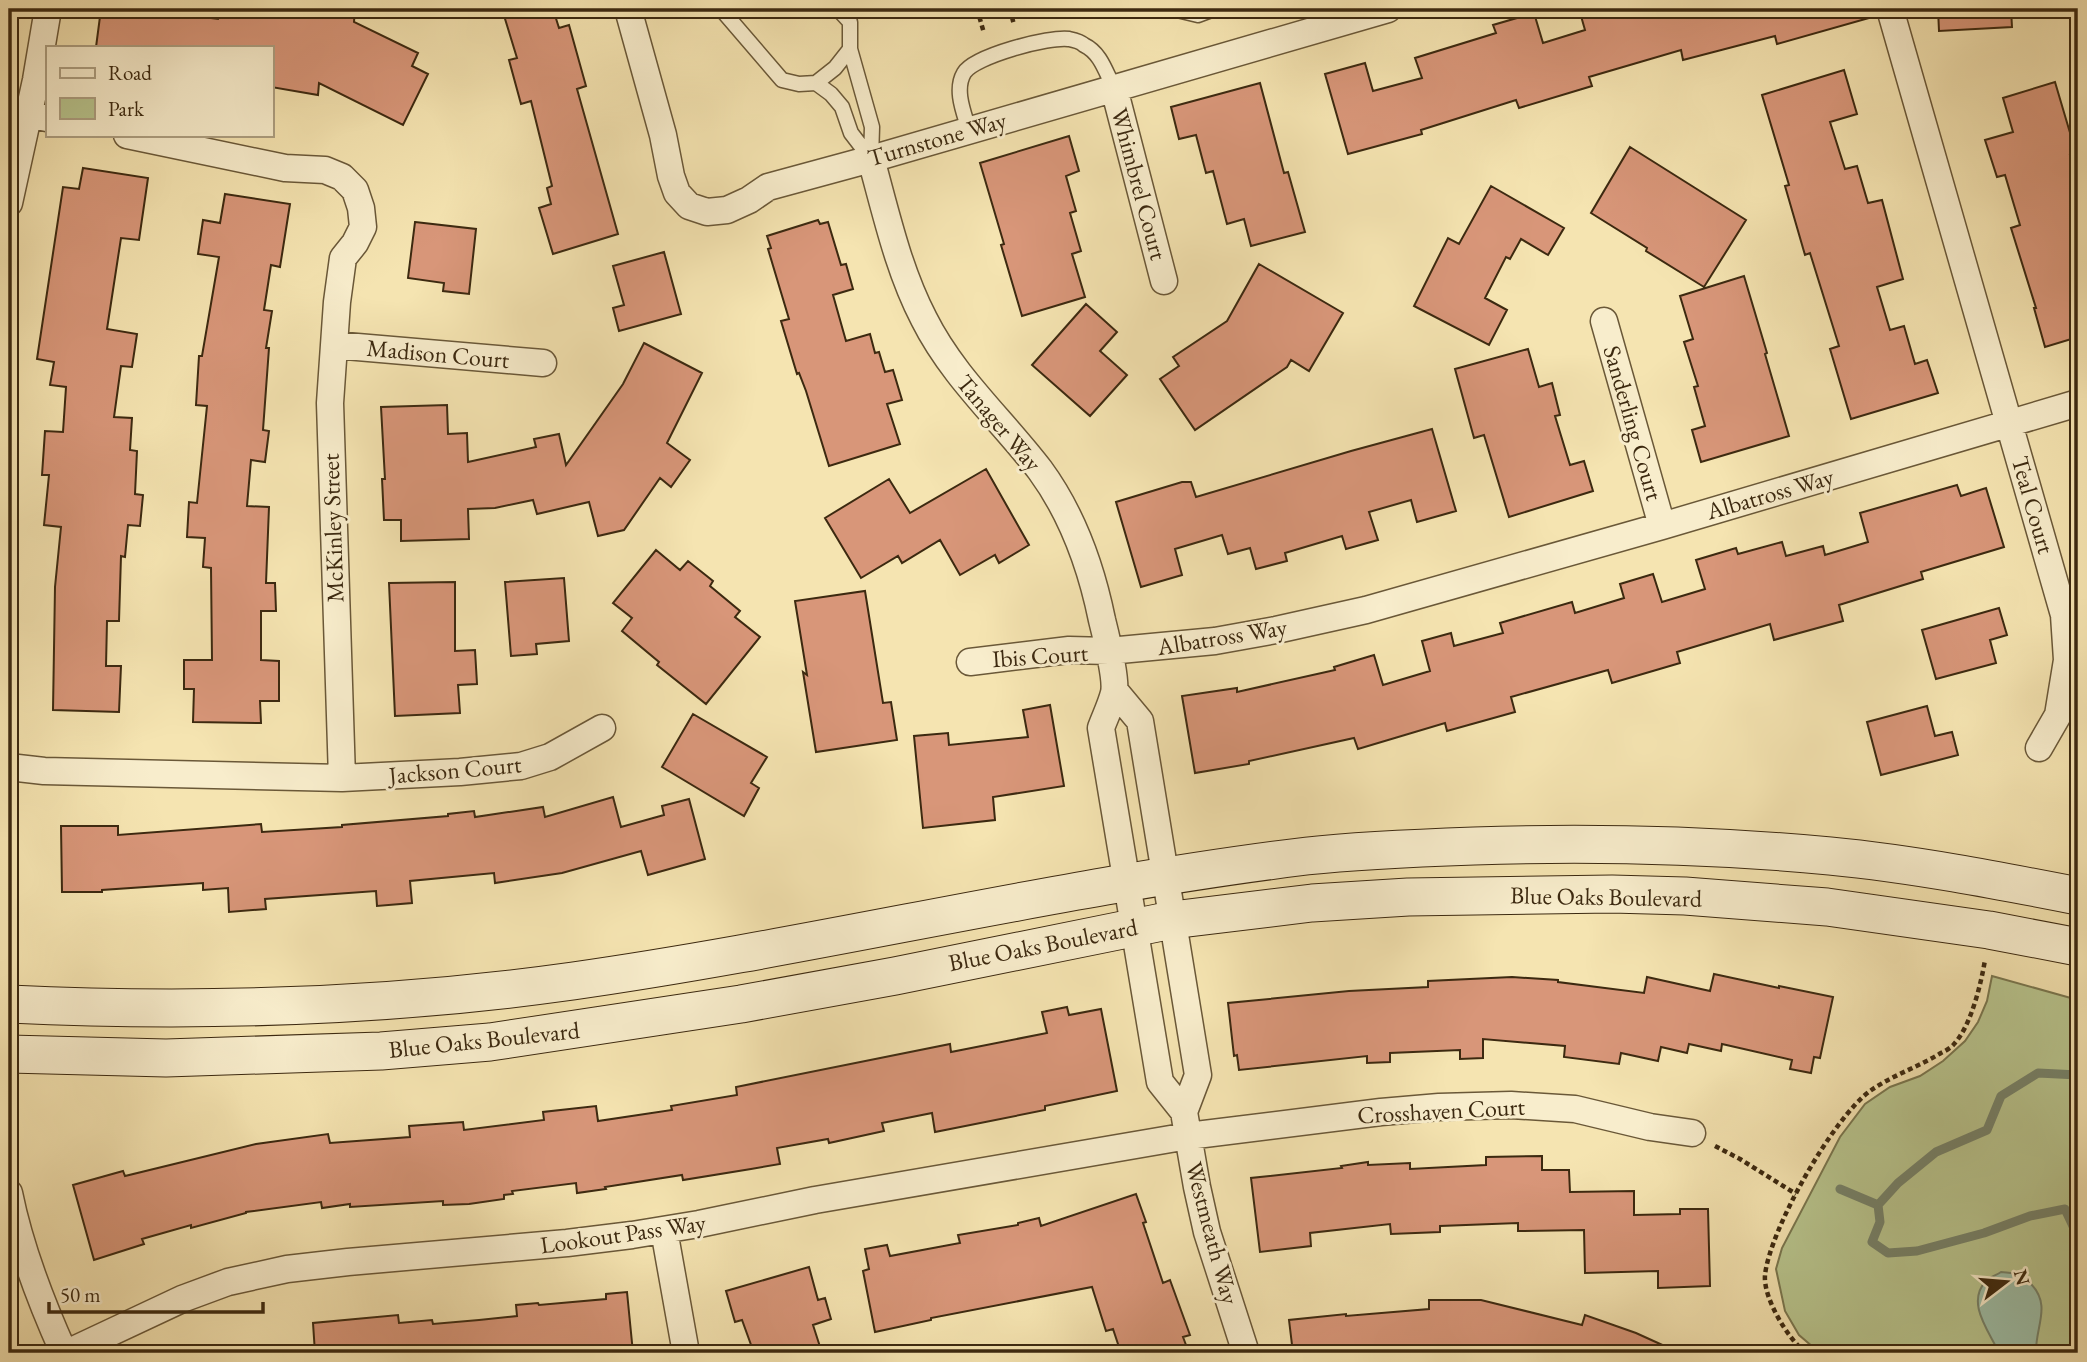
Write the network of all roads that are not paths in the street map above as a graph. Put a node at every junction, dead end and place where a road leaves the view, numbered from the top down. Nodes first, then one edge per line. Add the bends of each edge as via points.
1 (48, 9) edge
2 (628, 9) edge
3 (721, 9) edge
4 (838, 9) edge
5 (1172, 9) edge
6 (1214, 9) edge
7 (1388, 9) edge
8 (1890, 9) edge
9 (1351, 12) edge
10 (850, 49) junction
11 (816, 83) junction
12 (1114, 88) junction
13 (28, 114) edge
14 (969, 130) junction
15 (132, 136) edge
16 (871, 159) junction
17 (9, 203) edge
18 (1164, 281) dead end
19 (1604, 321) dead end
20 (334, 345) junction
21 (543, 363) dead end
22 (2078, 403) edge
23 (2010, 423) junction
24 (1662, 526) junction
25 (1109, 651) junction
26 (970, 662) dead end
27 (1115, 691) junction
28 (602, 728) dead end
29 (2039, 748) dead end
30 (9, 767) edge
31 (342, 778) junction
32 (1165, 877) junction
33 (1127, 883) junction
34 (2078, 896) edge
35 (1172, 920) junction
36 (1134, 926) junction
37 (2078, 947) edge
38 (9, 1004) edge
39 (9, 1054) edge
40 (1186, 1124) junction
41 (1692, 1133) road end
42 (9, 1193) edge
43 (664, 1230) junction
44 (66, 1353) edge
45 (685, 1353) edge
46 (1246, 1353) edge

1 - 13 street
2 - 16 street, Turnstone Way via 671,176 677,193 689,206 707,212 727,210 768,187
3 - 11 lane via 782,80
4 - 10 lane via 850,22
5 - 6 lane via 1198,15
7 - 9 street, Turnstone Way
8 - 23 street
9 - 12 street, Turnstone Way
10 - 11 lane
10 - 16 lane via 873,127
11 - 16 lane via 842,107 851,133
12 - 14 street, Turnstone Way
12 - 14 lane via 1096,52 1069,39 1045,40 996,54 965,71 959,87
12 - 18 street, Whimbrel Court
13 - 17 street
14 - 16 street, Turnstone Way
15 - 20 street, McKinley Street via 285,167 325,170 342,177 355,190 363,227 343,258
16 - 25 street, Tanager Way via 903,273 924,320 951,364 1041,471 1067,512 1085,552
19 - 24 street, Sanderling Court
20 - 21 street, Madison Court
20 - 31 street, McKinley Street via 330,466
22 - 23 street, Albatross Way
23 - 24 street, Albatross Way
23 - 29 street, Teal Court via 2064,615 2067,660 2058,715
24 - 25 street, Albatross Way via 1321,621 1215,641
25 - 26 street, Ibis Court via 1069,650
25 - 27 street, Tanager Way
27 - 32 street via 1140,721
27 - 33 street, Tanager Way via 1101,728
28 - 31 street, Jackson Court via 550,757 521,766
30 - 31 street
32 - 33 main road, Blue Oaks Boulevard
32 - 34 main road, Blue Oaks Boulevard via 1310,856 1542,843 1831,856
32 - 35 street
33 - 36 street, Tanager Way
33 - 38 main road, Blue Oaks Boulevard via 732,957 484,992 282,1007
35 - 36 main road, Blue Oaks Boulevard
35 - 37 main road, Blue Oaks Boulevard via 1380,899 1685,896 1826,907
35 - 40 street via 1198,1075
36 - 39 main road, Blue Oaks Boulevard via 754,1002 490,1042 381,1051 166,1058
36 - 40 street, Westmeath Way via 1160,1082
40 - 41 street, Crosshaven Court via 1511,1105 1575,1109
40 - 43 street, Lookout Pass Way
40 - 46 street, Westmeath Way via 1207,1232
42 - 44 street via 37,1288
43 - 44 street, Lookout Pass Way via 287,1269 228,1282 182,1299
43 - 45 street

